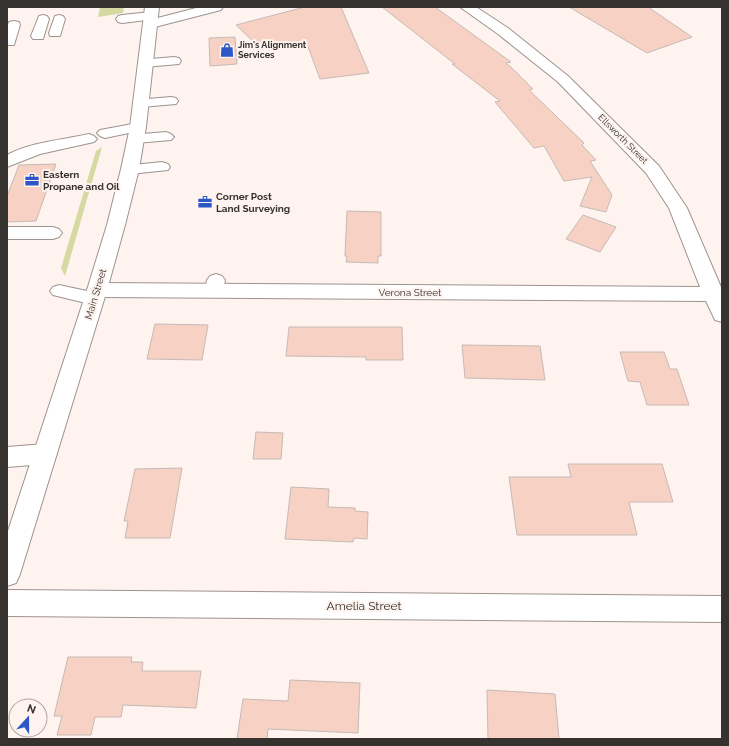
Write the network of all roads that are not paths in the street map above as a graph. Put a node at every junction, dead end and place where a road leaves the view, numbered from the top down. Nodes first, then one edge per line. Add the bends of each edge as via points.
1 (216, 7) edge
2 (467, 7) edge
3 (151, 16) edge
4 (59, 19) dead end
5 (122, 19) dead end
6 (43, 20) dead end
7 (14, 25) dead end
8 (55, 33) dead end
9 (38, 36) dead end
10 (9, 42) dead end
11 (174, 61) dead end
12 (145, 63) junction
13 (171, 101) dead end
14 (141, 103) junction
15 (137, 132) junction
16 (106, 133) dead end
17 (166, 137) dead end
18 (89, 139) dead end
19 (7, 162) edge
20 (162, 167) dead end
21 (130, 169) junction
22 (7, 233) edge
23 (53, 233) dead end
24 (59, 291) dead end
25 (718, 294) edge
26 (96, 295) junction
27 (722, 316) edge
28 (45, 454) junction
29 (7, 457) edge
30 (7, 574) edge
31 (7, 603) edge
32 (722, 608) edge

1 - 3 street
2 - 25 street, Ellsworth Street via 503,31 563,80 653,170 678,208
3 - 5 lane
3 - 12 street, Main Street
4 - 8 lane
6 - 9 lane
7 - 10 lane
11 - 12 lane
12 - 14 street, Main Street
13 - 14 lane
14 - 15 street, Main Street
15 - 16 lane
15 - 17 lane
15 - 21 street, Main Street
18 - 19 lane via 23,155
20 - 21 lane
21 - 26 street, Main Street
22 - 23 lane
24 - 26 lane
25 - 26 street, Verona Street via 215,285
25 - 27 street, Ellsworth Street
26 - 28 street, Main Street
28 - 29 street
28 - 30 street, Main Street
31 - 32 street, Amelia Street

